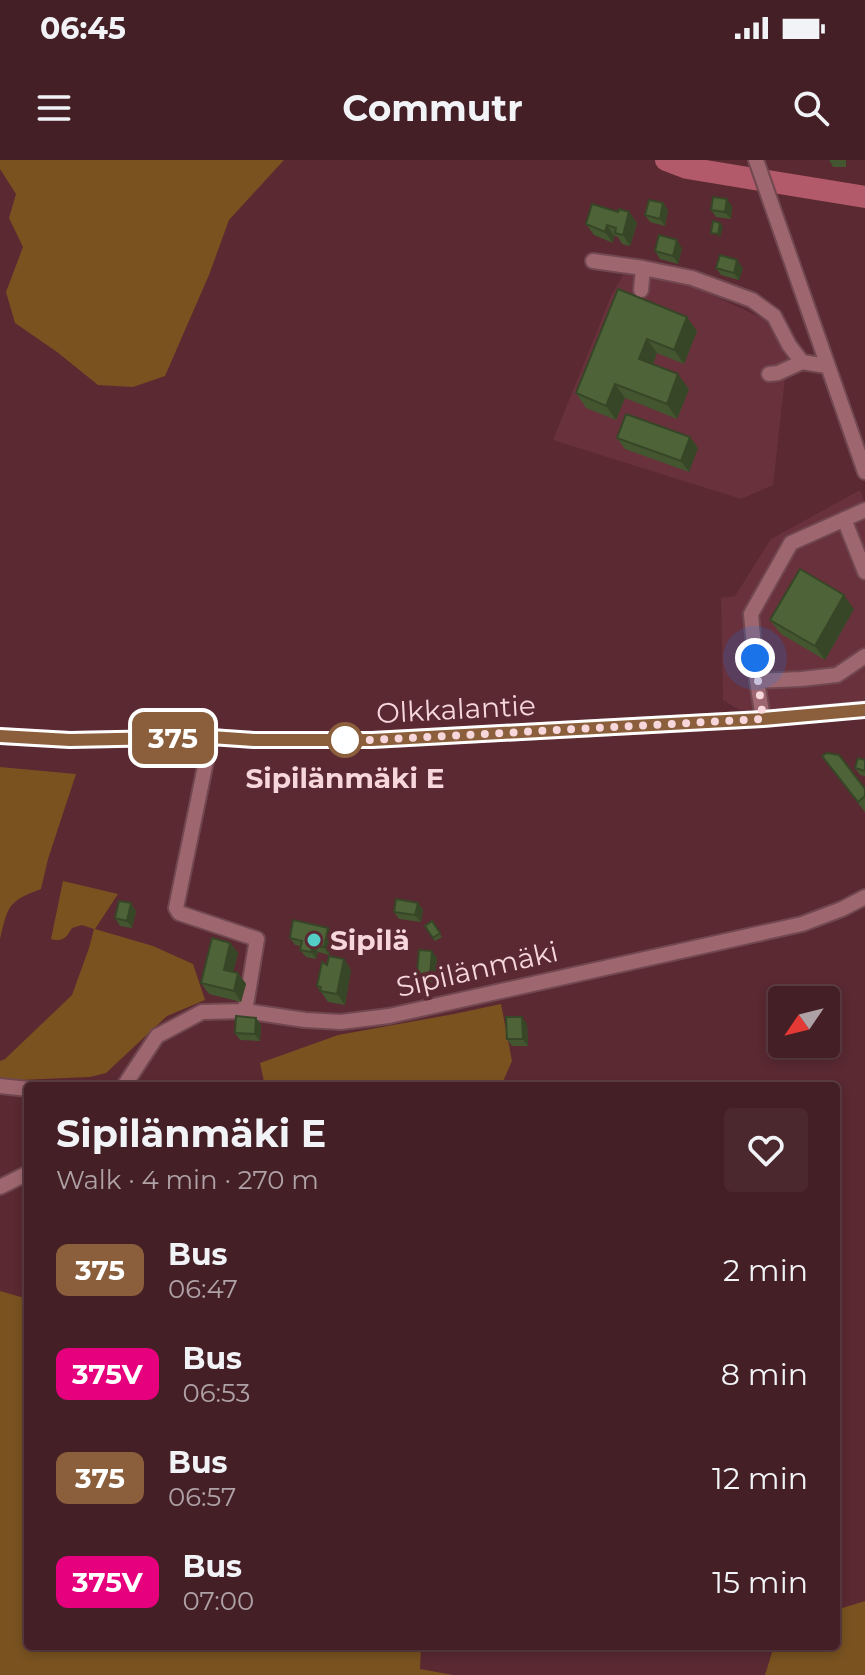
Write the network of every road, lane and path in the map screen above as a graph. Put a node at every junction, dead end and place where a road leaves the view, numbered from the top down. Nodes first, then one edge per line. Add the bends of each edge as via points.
1 (756, 160) edge
2 (593, 261) dead end
3 (643, 268) junction
4 (641, 290) dead end
5 (802, 362) junction
6 (827, 366) junction
7 (769, 374) dead end
8 (865, 472) edge
9 (865, 510) edge
10 (844, 519) junction
11 (865, 572) edge
12 (865, 656) edge
13 (757, 681) junction
14 (865, 709) edge
15 (763, 719) junction
16 (0, 736) edge
17 (211, 737) junction
18 (865, 897) edge
19 (245, 1011) junction
20 (127, 1082) edge
21 (0, 1086) edge
22 (24, 1089) edge
23 (24, 1175) edge
24 (0, 1187) edge

1 - 6 street
2 - 3 street
3 - 4 street
3 - 5 street via 692,278 752,300 774,316
5 - 6 street
5 - 7 street
6 - 8 street
9 - 10 street
10 - 11 street
10 - 13 street via 791,543 751,614
12 - 13 street via 837,675
13 - 15 street
14 - 15 street, Olkkalantie
15 - 17 street, Olkkalantie via 372,740
16 - 17 street, Olkkalantie
17 - 19 street via 176,908 257,939
18 - 19 street, Sipilänmäki via 802,924 389,1016 341,1022
19 - 20 street, Sipilänmäki via 202,1012 157,1036
21 - 22 street
23 - 24 street

